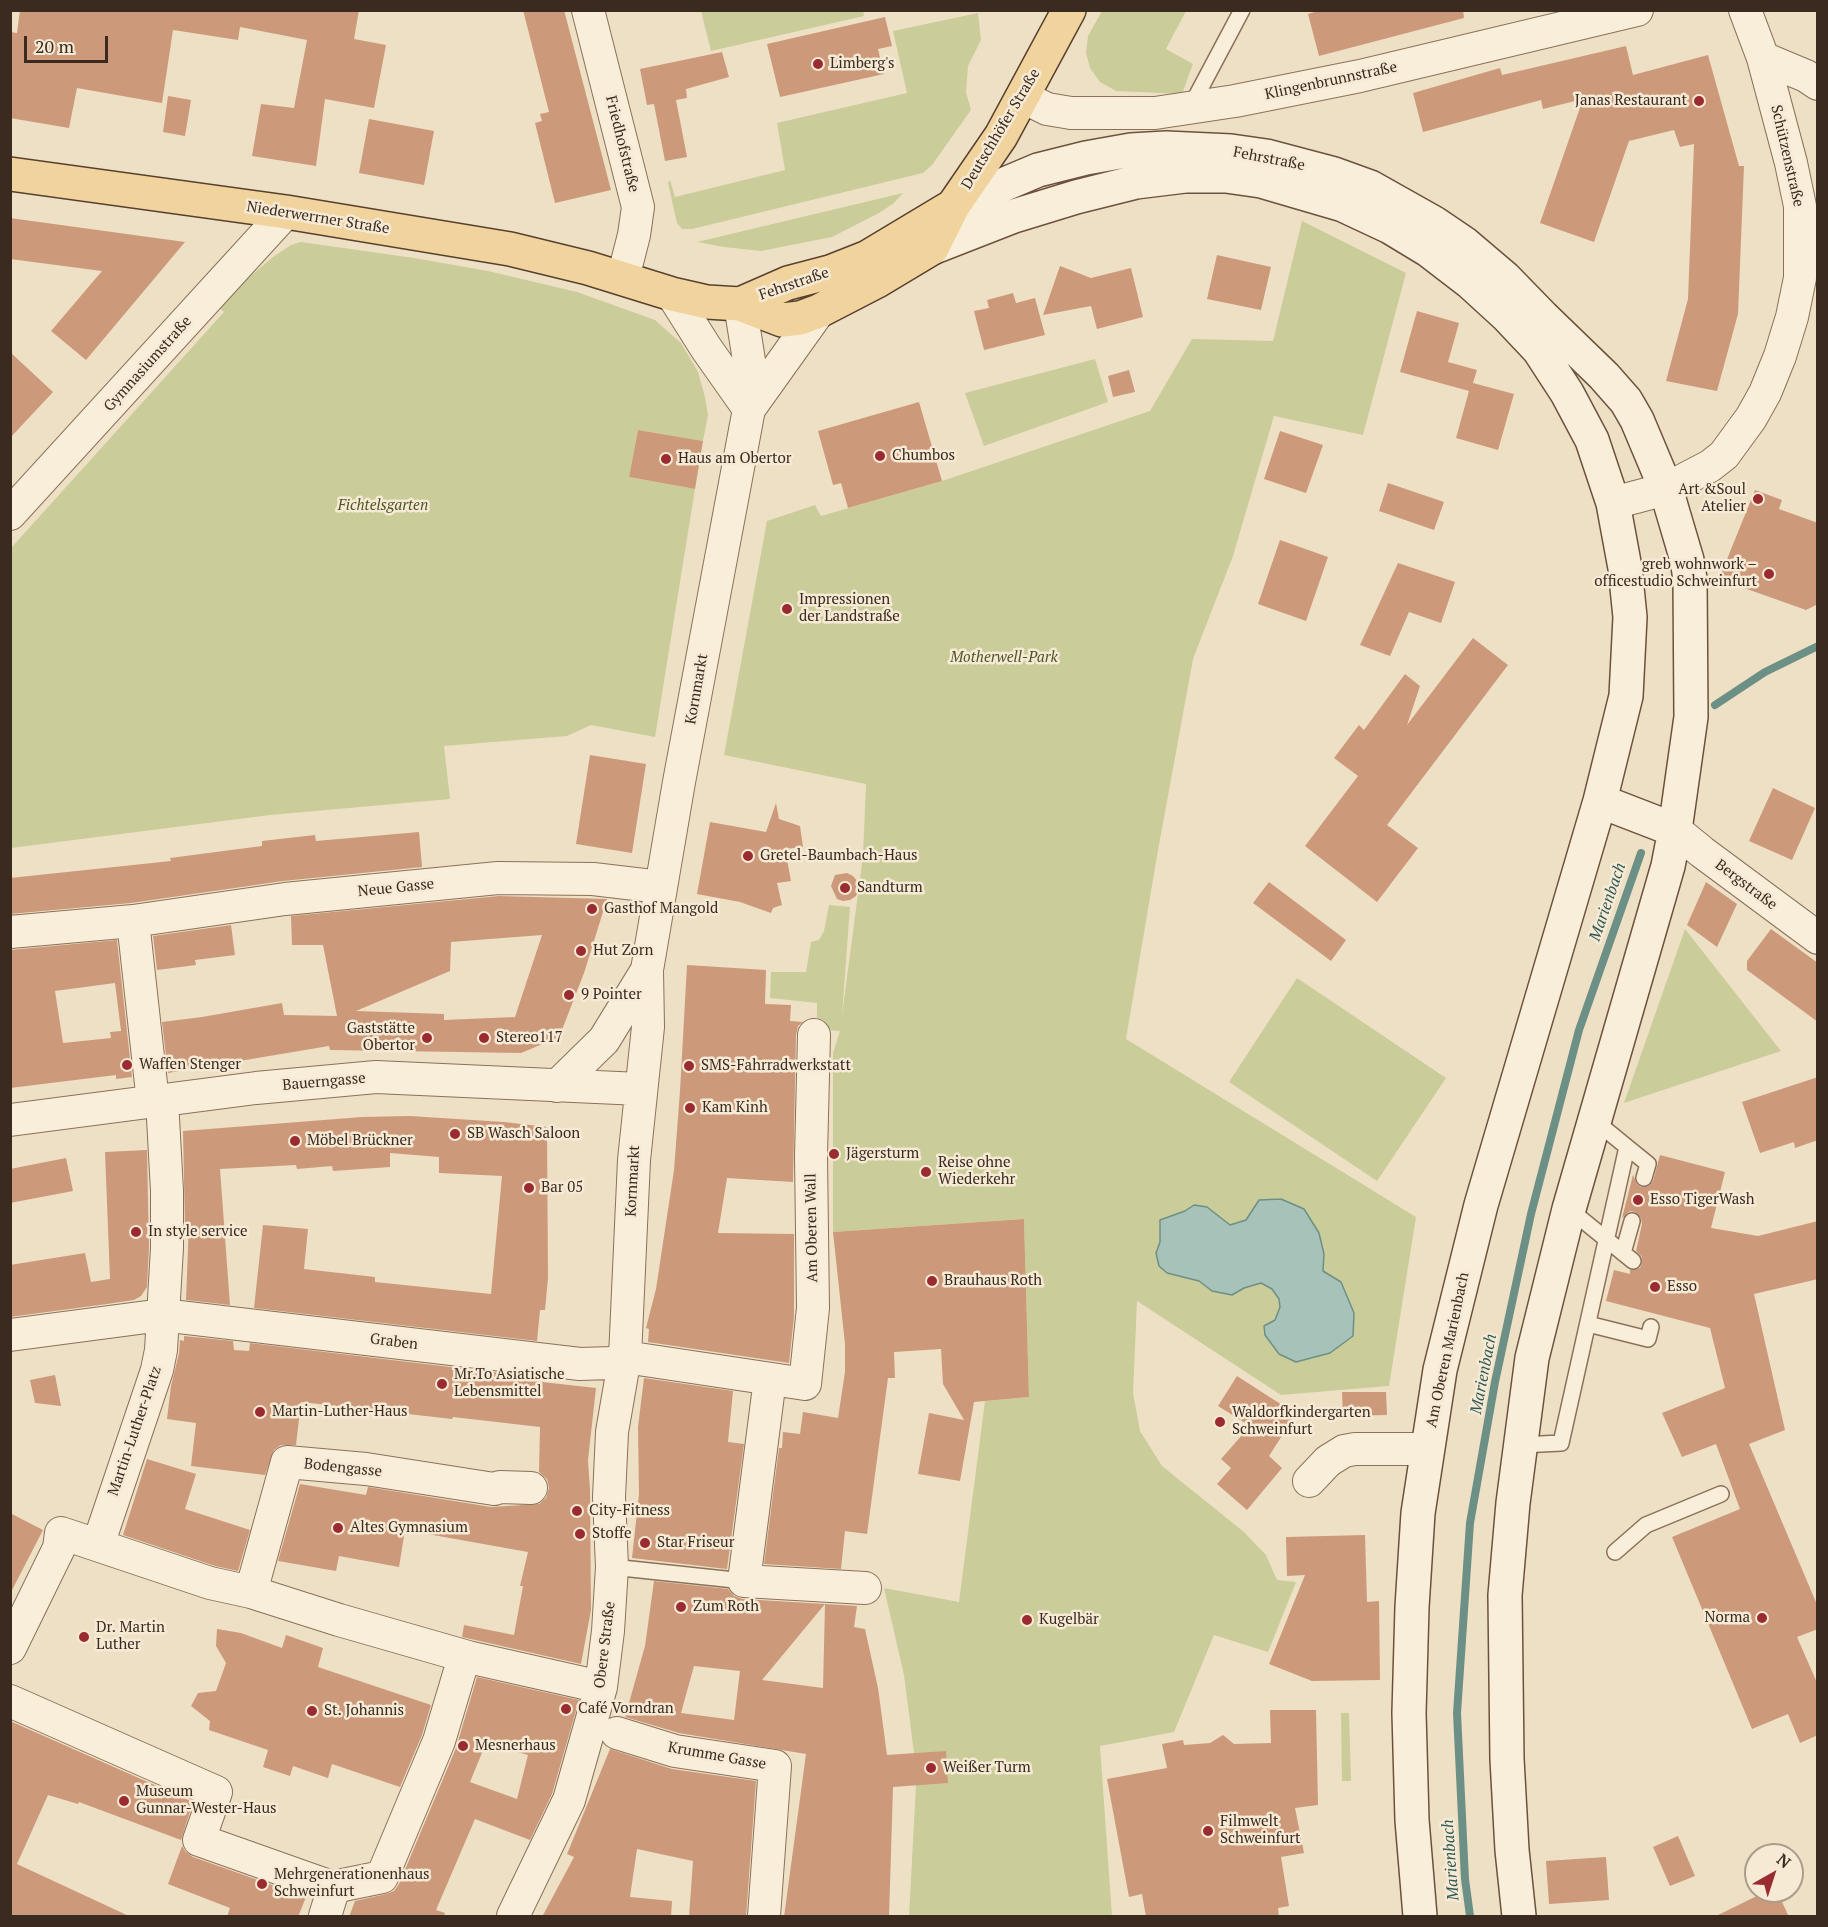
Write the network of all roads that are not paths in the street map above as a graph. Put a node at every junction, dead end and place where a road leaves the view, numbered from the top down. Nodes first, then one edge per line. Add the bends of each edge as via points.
1 (588, 10) edge
2 (1069, 10) edge
3 (1242, 10) edge
4 (1637, 10) edge
5 (1745, 10) edge
6 (1763, 58) junction
7 (1818, 84) edge
8 (1023, 97) junction
9 (1190, 108) junction
10 (10, 174) edge
11 (953, 206) junction
12 (286, 212) junction
13 (1809, 238) edge
14 (932, 248) junction
15 (623, 278) junction
16 (672, 294) junction
17 (740, 304) junction
18 (819, 311) junction
19 (749, 409) junction
20 (1666, 489) junction
21 (1613, 503) junction
22 (10, 514) edge
23 (1600, 801) junction
24 (1675, 830) junction
25 (661, 887) junction
26 (133, 921) junction
27 (10, 932) edge
28 (1818, 938) edge
29 (647, 969) junction
30 (814, 1035) dead end
31 (557, 1086) junction
32 (640, 1089) junction
33 (158, 1101) junction
34 (10, 1120) edge
35 (1594, 1120) junction
36 (1627, 1147) junction
37 (1644, 1178) dead end
38 (1569, 1209) junction
39 (1632, 1221) dead end
40 (1606, 1239) junction
41 (162, 1315) junction
42 (1587, 1324) junction
43 (1651, 1327) dead end
44 (10, 1335) edge
45 (625, 1357) junction
46 (770, 1379) junction
47 (1521, 1445) junction
48 (1427, 1449) junction
49 (1309, 1481) dead end
50 (531, 1488) dead end
51 (1720, 1494) dead end
52 (98, 1545) junction
53 (1615, 1552) dead end
54 (612, 1567) junction
55 (744, 1581) junction
56 (865, 1588) dead end
57 (251, 1592) junction
58 (10, 1648) edge
59 (468, 1657) junction
60 (601, 1687) junction
61 (10, 1701) edge
62 (617, 1733) dead end
63 (329, 1903) edge
64 (513, 1917) edge
65 (764, 1917) edge
66 (1420, 1917) edge
67 (1519, 1917) edge

1 - 15 street, Friedhofstraße via 638,207
2 - 8 main road, Deutschhöfer Straße
3 - 9 lane
4 - 9 street, Klingenbrunnstraße via 1307,87
5 - 6 street, Schützenstraße
6 - 7 street
6 - 13 street, Schützenstraße
8 - 9 street, Klingenbrunnstraße via 1047,109 1071,113 1155,113
8 - 11 main road, Deutschhöfer Straße via 987,159
10 - 12 main road, Niederwerrner Straße
11 - 14 main road, Deutschhöfer Straße
11 - 17 main road, Fehrstraße via 868,257 788,283
11 - 20 main road, Fehrstraße via 1038,170 1131,150 1166,148 1266,156 1370,187 1465,244 1604,376 1626,401
12 - 15 main road, Niederwerrner Straße via 510,249
12 - 22 street, Gymnasiumstraße
13 - 20 street, Schützenstraße via 1780,356 1751,418 1724,455
14 - 18 main road, Fehrstraße
14 - 21 main road, Fehrstraße via 1076,196 1185,176 1261,181 1343,205 1428,250 1471,283 1539,350 1592,440
15 - 16 main road, Niederwerrner Straße
16 - 17 main road, Niederwerrner Straße
16 - 19 street
17 - 18 main road, Fehrstraße via 782,320
17 - 19 street, Kornmarkt via 751,373
18 - 19 street, Kornmarkt
19 - 25 street, Kornmarkt
20 - 21 street, Schützenstraße
20 - 24 main road via 1688,560 1692,649 1691,717
21 - 23 main road, Am Oberen Marienbach via 1625,568 1630,643 1626,696
23 - 24 main road
23 - 48 main road, Am Oberen Marienbach via 1481,1205 1440,1371
24 - 28 street, Bergstraße
24 - 35 main road via 1665,877
25 - 26 street, Neue Gasse via 540,877 455,882 285,899
25 - 29 street, Kornmarkt
26 - 27 street, Neue Gasse
26 - 33 street
29 - 31 street, Kornmarkt via 604,1040
29 - 32 street, Kornmarkt via 648,1027
30 - 46 street, Am Oberen Wall via 813,1308 806,1384
31 - 32 street, Bauerngasse
31 - 33 street, Bauerngasse via 376,1077
32 - 45 street, Kornmarkt
33 - 34 street, Bauerngasse
33 - 41 street via 167,1191
35 - 36 lane
35 - 38 main road
36 - 37 lane via 1648,1164
36 - 40 lane
38 - 40 lane
38 - 47 main road via 1532,1358
39 - 40 lane via 1628,1257
40 - 42 lane
41 - 44 street, Graben
41 - 45 street, Graben via 580,1364 612,1363
41 - 52 street, Martin-Luther-Platz via 157,1370
42 - 43 lane via 1648,1339
42 - 47 lane via 1561,1443
45 - 46 street, Am Oberen Wall
45 - 54 street, Obere Straße via 612,1432
46 - 55 street
47 - 67 main road via 1505,1595 1504,1659 1512,1850
48 - 49 street via 1344,1451
48 - 66 main road, Am Oberen Marienbach via 1418,1513 1409,1713
50 - 57 street, Bodengasse via 494,1489 366,1469 286,1462
51 - 53 lane via 1646,1525
52 - 57 street via 210,1583
52 - 58 street via 61,1533 59,1548
54 - 55 lane
54 - 60 street, Obere Straße
55 - 56 street
57 - 59 street
59 - 60 street
59 - 63 street via 462,1664 439,1741 382,1877 343,1885
60 - 64 street, Obere Straße via 569,1800
61 - 63 street via 216,1792 200,1840 326,1885
62 - 65 street, Krumme Gasse via 675,1751 775,1766

